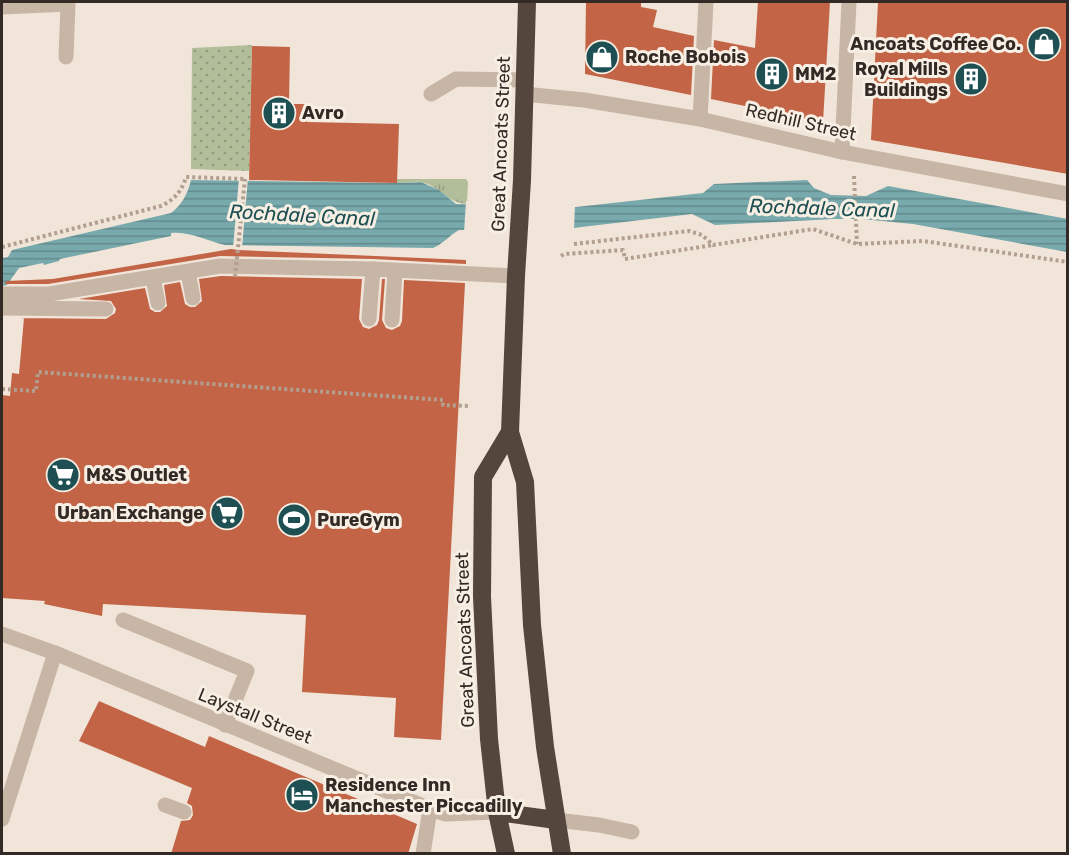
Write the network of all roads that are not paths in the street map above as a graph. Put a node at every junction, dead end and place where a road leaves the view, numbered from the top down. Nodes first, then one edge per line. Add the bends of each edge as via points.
1 (527, 2) edge
2 (706, 2) edge
3 (849, 2) edge
4 (2, 7) edge
5 (66, 57) dead end
6 (525, 87) junction
7 (431, 94) dead end
8 (700, 119) junction
9 (842, 152) junction
10 (1068, 194) edge
11 (373, 269) junction
12 (395, 271) junction
13 (188, 272) junction
14 (516, 276) junction
15 (153, 278) junction
16 (2, 294) edge
17 (193, 298) dead end
18 (158, 303) dead end
19 (2, 308) edge
20 (106, 309) dead end
21 (369, 319) dead end
22 (392, 321) dead end
23 (510, 432) junction
24 (123, 620) dead end
25 (2, 634) edge
26 (55, 653) junction
27 (225, 725) junction
28 (165, 805) dead end
29 (430, 809) junction
30 (184, 812) dead end
31 (497, 812) junction
32 (2, 819) edge
33 (556, 820) junction
34 (632, 832) dead end
35 (423, 854) edge
36 (506, 854) edge
37 (562, 854) edge

1 - 6 highway, Great Ancoats Street
2 - 8 street
3 - 9 street
4 - 5 street via 68,4
6 - 7 street, Redhill Street via 456,79
6 - 8 street, Redhill Street
6 - 14 highway, Great Ancoats Street
8 - 9 street, Redhill Street
9 - 10 street, Redhill Street
11 - 12 street
11 - 13 street via 220,266
11 - 21 street
12 - 14 street
12 - 22 street
13 - 15 street
13 - 17 street
14 - 23 highway, Great Ancoats Street
15 - 16 street via 49,294
15 - 18 street
19 - 20 street
23 - 31 highway, Great Ancoats Street via 483,477 485,676
23 - 33 highway, Great Ancoats Street via 525,482 532,625
24 - 27 street via 247,670
25 - 26 street, Laystall Street
26 - 27 street, Laystall Street
26 - 32 street
27 - 29 street, Laystall Street
28 - 30 street
29 - 31 street, Laystall Street via 446,813
29 - 35 street
31 - 33 highway
31 - 36 highway, Great Ancoats Street
33 - 34 street
33 - 37 highway, Great Ancoats Street

